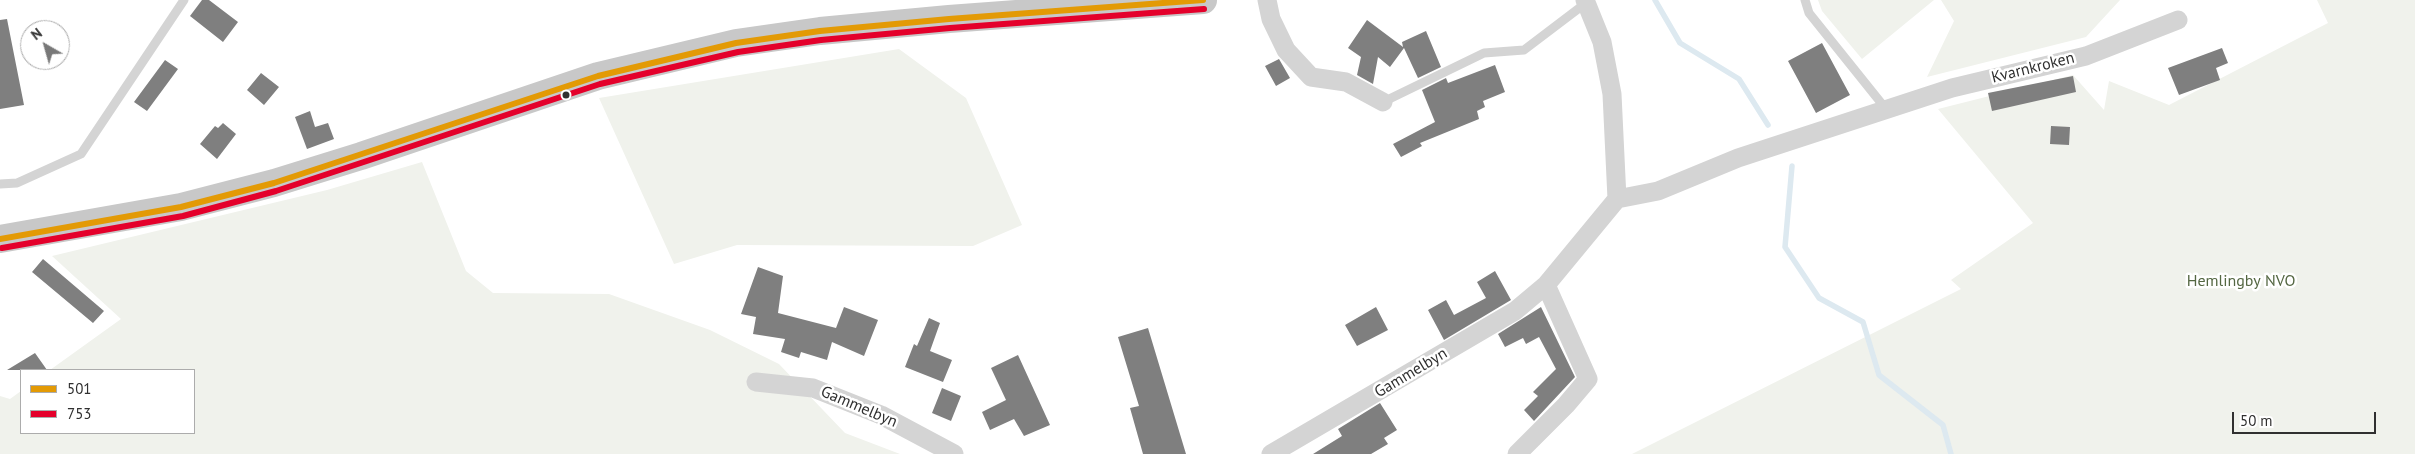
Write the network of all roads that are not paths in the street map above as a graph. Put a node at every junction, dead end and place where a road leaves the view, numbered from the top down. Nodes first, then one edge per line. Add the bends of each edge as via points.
1 (184, 0) edge
2 (1203, 0) edge
3 (1267, 0) edge
4 (1805, 0) edge
5 (1586, 1) edge
6 (2178, 20) dead end
7 (1383, 102) joint
8 (1886, 109) junction
9 (0, 184) edge
10 (1617, 199) junction
11 (0, 239) edge
12 (1546, 285) junction
13 (756, 382) dead end
14 (954, 454) edge
15 (1271, 454) edge
16 (1517, 454) edge

1 - 9 lane via 81,154 17,183
2 - 11 main road via 949,19 820,31 736,43 598,76 274,183 181,207
3 - 7 street via 1271,19 1286,50 1310,77 1346,82
4 - 8 lane via 1809,13
5 - 7 lane via 1524,50 1484,53
5 - 10 street via 1602,42 1612,94
6 - 8 street, Kvarnkroken via 2086,56 1952,88
8 - 10 street, Kvarnkroken via 1738,158 1658,191
10 - 12 street, Gammelbyn
12 - 15 street, Gammelbyn via 1515,311
12 - 16 street via 1588,379
13 - 14 street, Gammelbyn via 813,388 881,414

